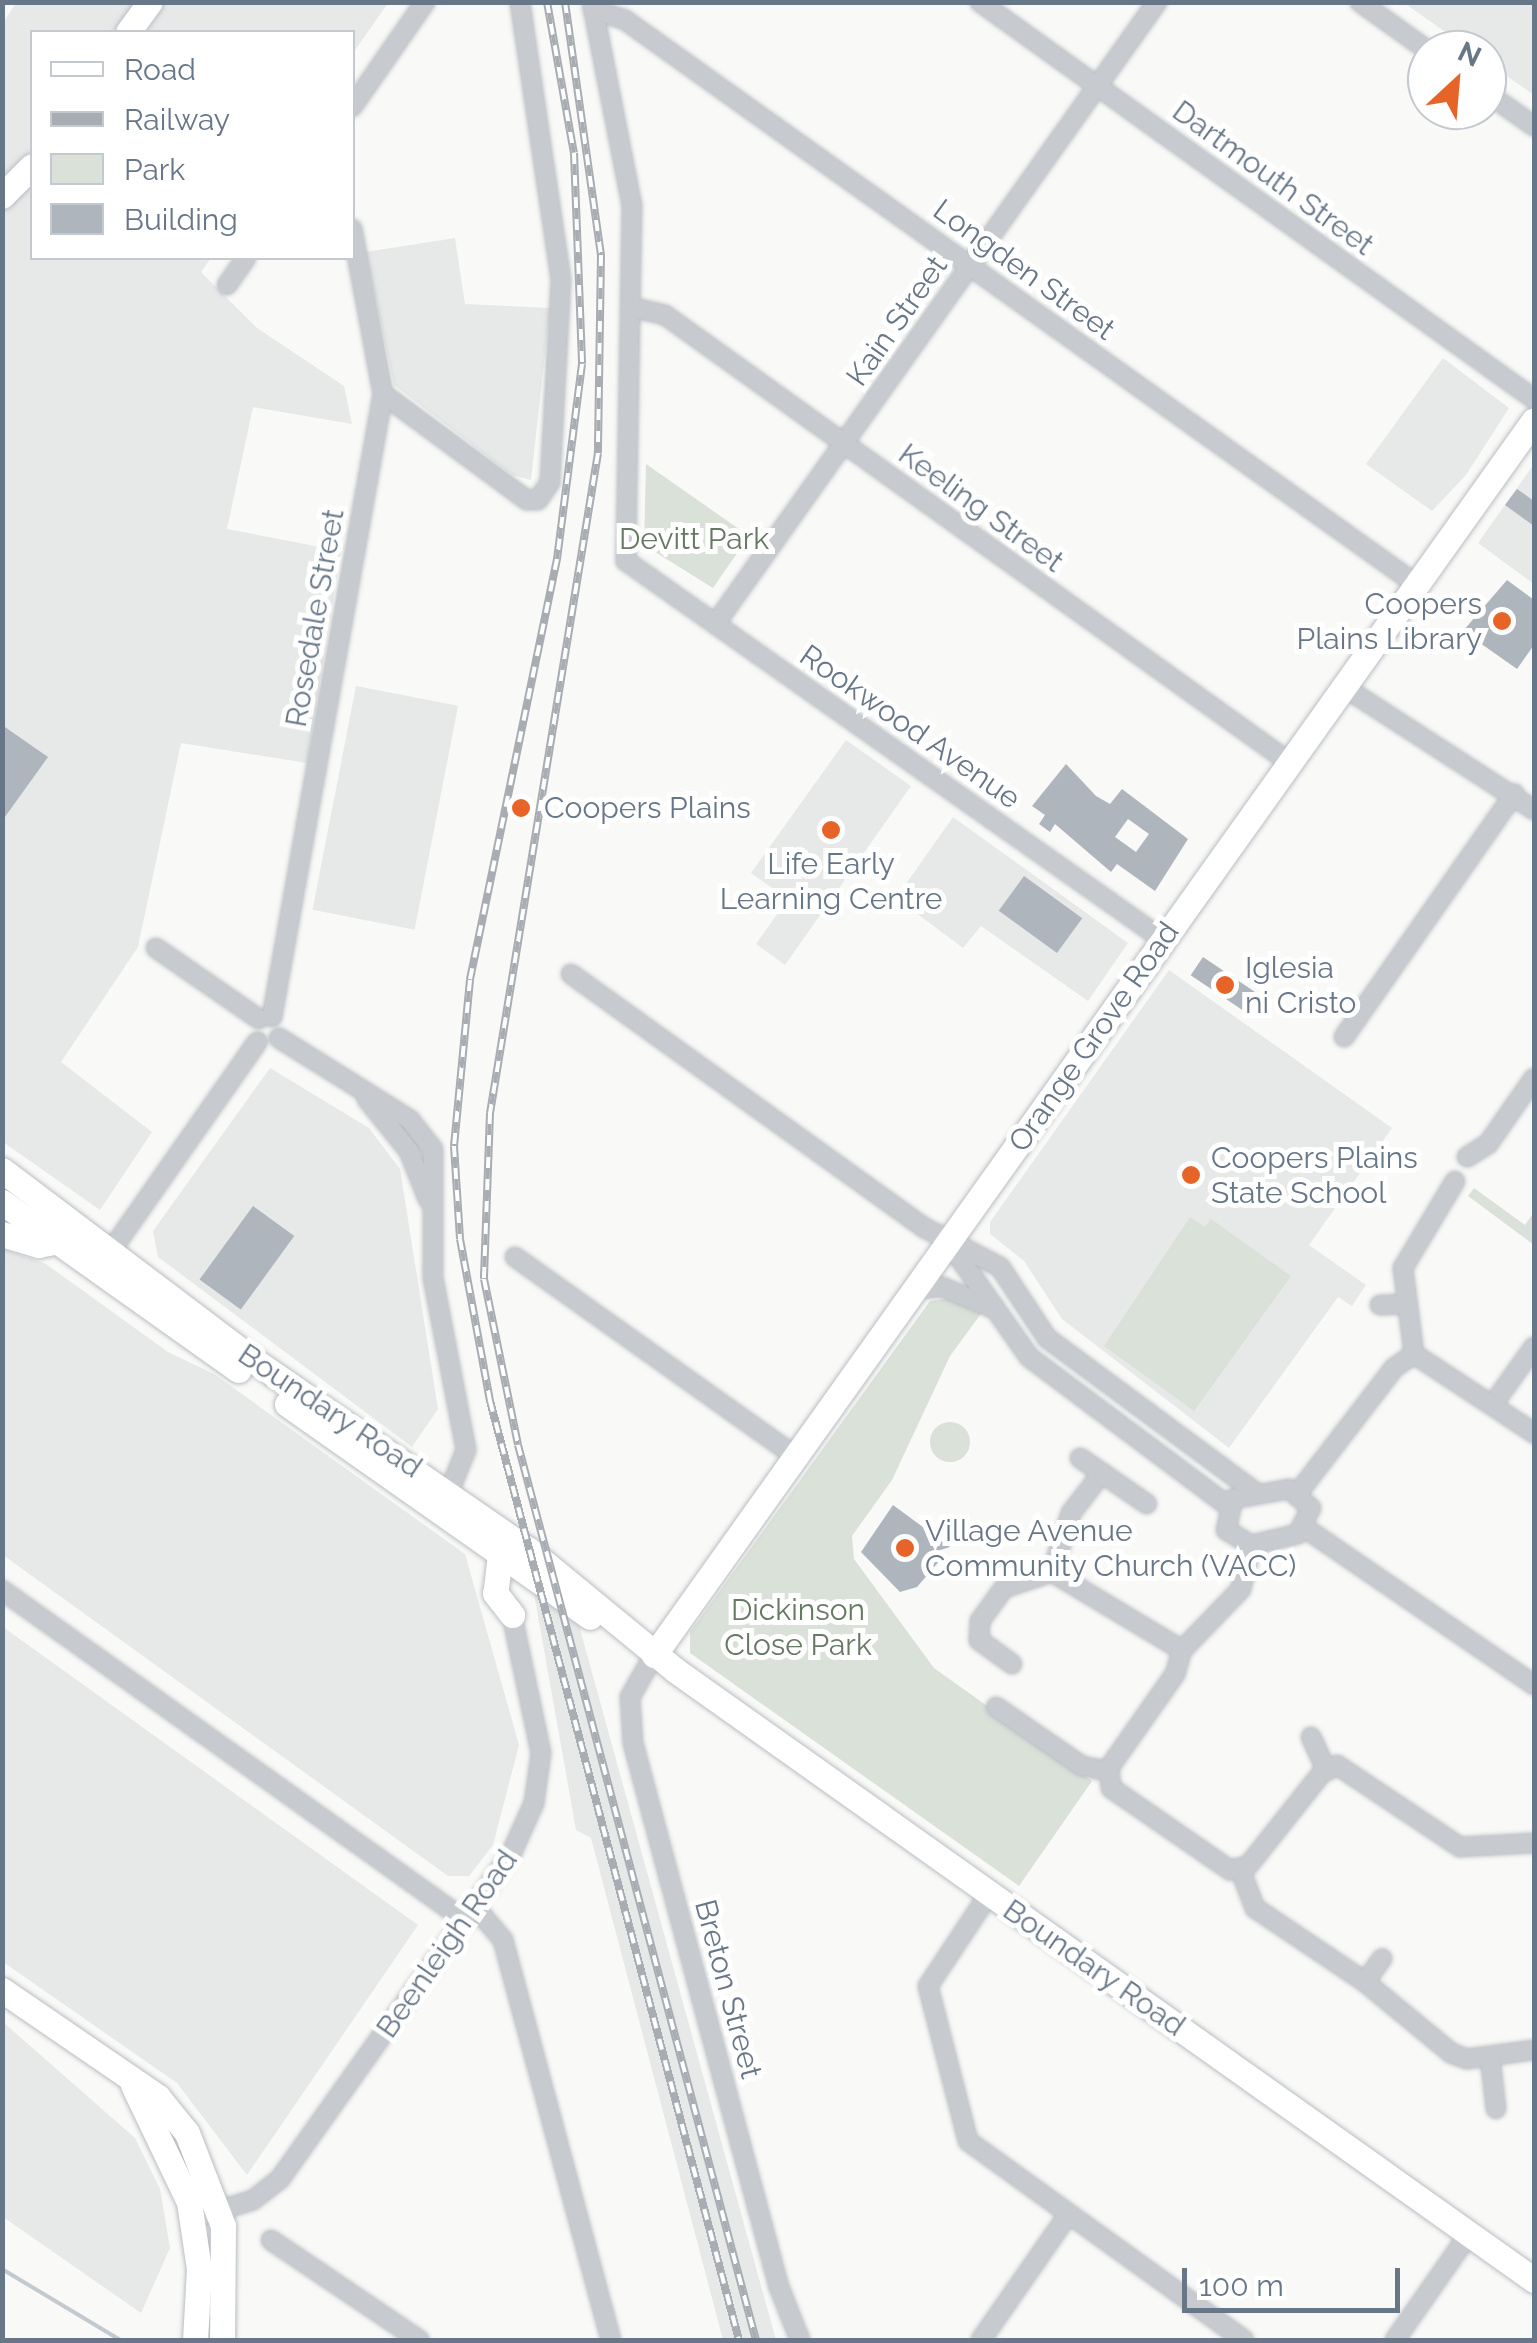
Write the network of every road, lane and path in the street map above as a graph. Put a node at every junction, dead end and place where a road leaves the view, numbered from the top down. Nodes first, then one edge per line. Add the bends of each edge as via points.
1 (150, 2) edge
2 (425, 2) edge
3 (520, 2) edge
4 (980, 2) edge
5 (1157, 2) edge
6 (1360, 2) edge
7 (592, 6) edge
8 (129, 30) edge
9 (1407, 36) edge
10 (1097, 86) junction
11 (355, 103) edge
12 (1507, 107) edge
13 (1534, 126) edge
14 (30, 168) edge
15 (2, 196) edge
16 (355, 244) edge
17 (245, 260) edge
18 (970, 265) junction
19 (227, 285) dead end
20 (636, 308) junction
21 (383, 394) junction
22 (1534, 399) edge
23 (1534, 420) edge
24 (844, 443) junction
25 (1417, 585) junction
26 (716, 623) junction
27 (1344, 687) junction
28 (1290, 763) junction
29 (1514, 794) junction
30 (1534, 810) edge
31 (1162, 939) junction
32 (156, 948) dead end
33 (572, 974) dead end
34 (266, 1018) junction
35 (1344, 1037) dead end
36 (279, 1038) junction
37 (258, 1042) junction
38 (1534, 1078) edge
39 (1467, 1157) dead end
40 (5, 1181) edge
41 (1455, 1182) dead end
42 (2, 1234) edge
43 (58, 1242) junction
44 (949, 1244) junction
45 (514, 1256) dead end
46 (105, 1259) junction
47 (916, 1289) junction
48 (1404, 1304) junction
49 (1380, 1305) dead end
50 (995, 1309) junction
51 (1534, 1347) edge
52 (1414, 1354) junction
53 (1494, 1403) junction
54 (1534, 1433) edge
55 (796, 1457) junction
56 (1080, 1458) dead end
57 (1102, 1473) junction
58 (1254, 1491) junction
59 (449, 1492) junction
60 (1298, 1493) junction
61 (1147, 1504) dead end
62 (1227, 1505) junction
63 (1305, 1528) junction
64 (1251, 1545) junction
65 (500, 1555) junction
66 (1052, 1572) junction
67 (2, 1590) edge
68 (512, 1616) joint
69 (1182, 1650) junction
70 (654, 1654) junction
71 (1012, 1664) dead end
72 (1534, 1684) edge
73 (996, 1707) dead end
74 (1311, 1737) dead end
75 (1326, 1769) junction
76 (1108, 1771) junction
77 (1534, 1843) edge
78 (1240, 1869) junction
79 (989, 1894) junction
80 (471, 1915) junction
81 (1382, 1958) dead end
82 (1365, 1982) junction
83 (2, 1990) edge
84 (1534, 2050) edge
85 (1490, 2057) junction
86 (133, 2085) junction
87 (1496, 2109) dead end
88 (220, 2211) junction
89 (1068, 2215) junction
90 (193, 2218) junction
91 (1470, 2234) junction
92 (271, 2240) dead end
93 (1534, 2280) edge
94 (195, 2340) edge
95 (222, 2340) edge
96 (419, 2340) edge
97 (611, 2340) edge
98 (800, 2340) edge
99 (981, 2340) edge
100 (1244, 2340) edge
101 (1395, 2340) edge

1 - 8 main road
2 - 11 street
3 - 21 street via 562,280 550,482 538,500 527,500
4 - 10 street, Dartmouth Street
5 - 10 street, Kain Street
6 - 9 street
7 - 18 street, Longden Street via 624,20
7 - 20 street via 632,206
10 - 18 street, Kain Street
10 - 22 street, Dartmouth Street
12 - 13 street
14 - 15 main road
16 - 21 street, Rosedale Street
17 - 19 street
18 - 24 street, Kain Street
18 - 25 street, Longden Street
20 - 24 street, Keeling Street via 665,316
20 - 26 street, Rookwood Avenue via 626,560
21 - 34 street, Rosedale Street
23 - 25 main road, Orange Grove Road
24 - 26 street, Kain Street
24 - 28 street, Keeling Street
25 - 27 main road, Orange Grove Road
26 - 31 street, Rookwood Avenue
27 - 28 main road, Orange Grove Road
27 - 29 street
28 - 31 main road, Orange Grove Road
29 - 30 street
29 - 35 street
31 - 44 main road, Orange Grove Road
32 - 34 street
33 - 44 street
34 - 36 street
34 - 37 street, Rosedale Street via 252,1030
36 - 37 street
36 - 59 street via 427,1136 435,1156 433,1278 466,1450
37 - 46 street
38 - 39 street via 1488,1144
40 - 43 main road, Boundary Road
40 - 46 main road, Boundary Road
41 - 48 street via 1410,1248
42 - 43 main road
43 - 46 main road, Boundary Road
44 - 47 main road, Orange Grove Road
44 - 50 street
44 - 58 street via 1000,1267 1062,1351
45 - 55 street
46 - 59 main road, Boundary Road
46 - 65 main road, Boundary Road
47 - 50 street via 942,1286
47 - 55 main road, Orange Grove Road
48 - 49 street
48 - 52 street
50 - 62 street via 1029,1357
51 - 53 street
52 - 53 street
52 - 60 street via 1394,1368
53 - 54 street
55 - 70 main road, Orange Grove Road
56 - 57 street
57 - 61 street
57 - 66 street via 1072,1514
58 - 60 street
58 - 62 street
59 - 70 main road, Boundary Road via 630,1628
60 - 63 street via 1311,1508
62 - 64 street via 1226,1530
63 - 64 street
63 - 72 street
64 - 69 street via 1241,1588
65 - 68 main road via 495,1593
65 - 70 main road, Boundary Road via 628,1645
66 - 69 street
66 - 71 street via 1004,1588 980,1620 979,1640
67 - 80 street
68 - 80 street, Beenleigh Road via 541,1771 520,1836
69 - 76 street via 1175,1674
70 - 79 main road, Boundary Road
70 - 98 street, Breton Street via 630,1697 633,1743 779,2286
73 - 76 street via 1082,1766
74 - 75 street
75 - 77 street via 1350,1768 1460,1848
75 - 78 street
76 - 78 street via 1111,1788 1213,1864
78 - 82 street via 1256,1908
79 - 89 street via 934,1974 928,1998 968,2141
79 - 91 main road, Boundary Road
80 - 88 street, Beenleigh Road via 280,2180
80 - 97 street via 504,1940
81 - 82 street
82 - 85 street via 1379,2001 1451,2053
83 - 86 main road
84 - 85 street
85 - 87 street
86 - 88 main road via 158,2097 186,2133
86 - 90 main road
88 - 90 street, Beenleigh Road
88 - 95 main road
89 - 99 street
89 - 100 street
90 - 94 main road
91 - 93 main road, Boundary Road
91 - 101 street
92 - 96 street

